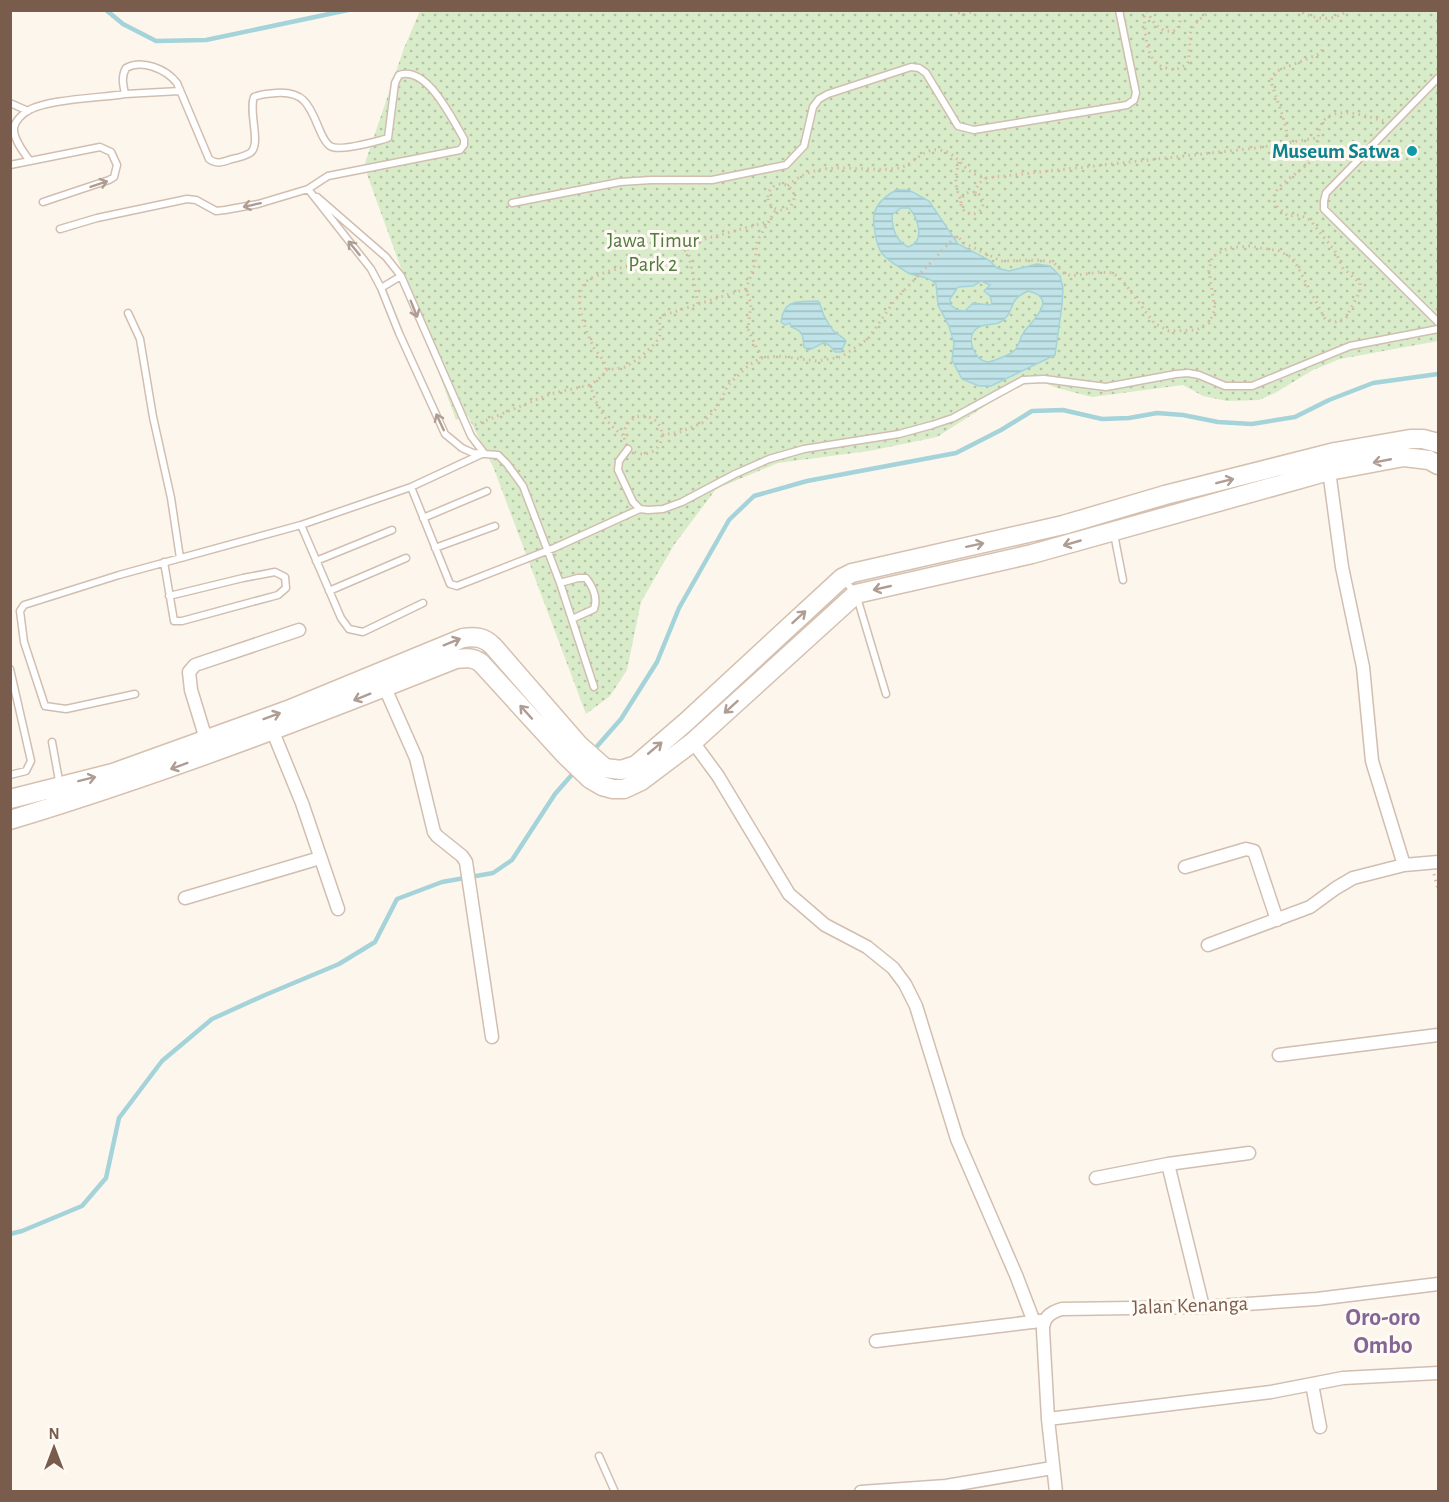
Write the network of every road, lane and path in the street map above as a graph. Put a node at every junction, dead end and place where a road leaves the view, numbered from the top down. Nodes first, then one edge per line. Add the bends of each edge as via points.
1 (953, 10) edge
2 (977, 10) edge
3 (1119, 10) edge
4 (1179, 10) edge
5 (1212, 10) edge
6 (1297, 10) edge
7 (1348, 10) edge
8 (1145, 11) edge
9 (1321, 45) dead end
10 (1438, 78) edge
11 (180, 91) junction
12 (125, 94) junction
13 (10, 103) edge
14 (28, 111) junction
15 (1394, 124) junction
16 (1317, 138) junction
17 (1285, 143) junction
18 (30, 161) junction
19 (959, 161) junction
20 (10, 165) edge
21 (986, 178) junction
22 (788, 186) junction
23 (308, 189) junction
24 (975, 193) junction
25 (961, 200) junction
26 (43, 202) dead end
27 (512, 203) dead end
28 (776, 210) junction
29 (767, 222) junction
30 (60, 229) dead end
31 (648, 260) dead end
32 (401, 276) junction
33 (381, 288) junction
34 (746, 289) junction
35 (699, 304) junction
36 (128, 313) dead end
37 (1438, 322) edge
38 (1438, 329) edge
39 (761, 358) junction
40 (606, 370) junction
41 (590, 385) junction
42 (471, 433) dead end
43 (623, 435) junction
44 (662, 435) junction
45 (1438, 443) edge
46 (628, 449) junction
47 (484, 453) junction
48 (1438, 465) edge
49 (1329, 471) junction
50 (1200, 487) junction
51 (411, 488) junction
52 (487, 491) dead end
53 (1165, 495) junction
54 (1205, 507) junction
55 (640, 509) junction
56 (1169, 515) junction
57 (423, 518) junction
58 (301, 525) junction
59 (495, 526) dead end
60 (392, 530) dead end
61 (1113, 531) junction
62 (435, 548) junction
63 (547, 550) junction
64 (180, 558) junction
65 (406, 558) dead end
66 (316, 561) junction
67 (164, 562) junction
68 (842, 578) junction
69 (1123, 580) dead end
70 (560, 583) junction
71 (329, 591) junction
72 (856, 594) junction
73 (169, 596) junction
74 (423, 603) dead end
75 (572, 619) junction
76 (298, 630) dead end
77 (10, 669) edge
78 (594, 687) dead end
79 (385, 688) junction
80 (135, 694) dead end
81 (886, 694) dead end
82 (273, 732) junction
83 (206, 739) junction
84 (52, 742) dead end
85 (693, 742) junction
86 (572, 749) junction
87 (144, 770) junction
88 (598, 774) junction
89 (10, 775) edge
90 (60, 786) junction
91 (10, 799) edge
92 (10, 820) edge
93 (320, 858) junction
94 (1438, 862) edge
95 (1404, 865) junction
96 (1185, 867) dead end
97 (185, 898) dead end
98 (338, 909) dead end
99 (1276, 920) junction
100 (1208, 945) dead end
101 (1438, 1035) edge
102 (492, 1037) dead end
103 (1278, 1055) dead end
104 (1249, 1153) dead end
105 (1168, 1164) junction
106 (1096, 1179) dead end
107 (1438, 1284) edge
108 (1203, 1307) junction
109 (1039, 1321) junction
110 (876, 1341) dead end
111 (1438, 1373) edge
112 (1312, 1384) junction
113 (1048, 1419) junction
114 (1320, 1427) dead end
115 (600, 1456) dead end
116 (1053, 1468) junction
117 (916, 1490) edge
118 (615, 1491) edge
119 (861, 1491) edge
120 (1056, 1491) edge

1 - 2 path via 963,15
3 - 27 lane via 1136,93 1127,105 963,129 926,73 911,67 819,99 813,107 804,146 786,165 712,180 620,182
4 - 8 path via 1177,30 1169,33 1161,30
5 - 8 path via 1194,23 1189,35 1188,63 1180,69 1168,69 1153,60
6 - 7 path via 1323,19 1341,16
9 - 17 path via 1319,54 1272,76 1287,133
10 - 15 lane
11 - 12 lane
11 - 12 lane via 172,77 139,64 123,73
11 - 23 lane via 209,159 220,163 250,154 255,148 251,104 261,94 287,92 302,98 330,146 349,147 385,140 395,83 405,73 419,76 433,91 464,140 460,150 328,176
12 - 14 lane
13 - 14 lane
14 - 18 lane via 14,127
15 - 16 path via 1338,113 1321,124
15 - 37 lane via 1326,194 1324,208
16 - 17 path
16 - 39 path via 1318,149 1312,160 1276,191 1274,199 1288,216 1300,215 1310,220 1335,251 1343,268 1360,284 1346,318 1335,322 1325,319 1293,258 1280,250 1228,248 1212,257 1209,271 1215,310 1209,323 1196,330 1168,331 1154,323 1123,280 1113,273 1071,276 1053,262 1001,261 955,237 895,300 868,339 841,357 817,361
17 - 21 path
18 - 20 lane
26 -> 18 lane via 110,180 116,171 115,158 108,149 100,147
19 - 21 path via 972,173
19 - 22 path via 952,153 937,149 898,168 812,170
19 - 25 path via 954,180
21 - 24 path
22 - 28 path via 794,193 794,202 788,209
22 - 28 path via 774,185 768,192 768,201
23 -> 30 lane via 216,211 187,199
23 - 32 lane via 386,257
33 -> 23 lane via 371,269
24 - 25 path via 969,192
24 - 25 path via 982,206 974,214 964,210
28 - 29 path
29 - 34 path via 757,241 755,264
29 - 35 path via 705,239 686,250
31 - 40 path via 588,279 580,290 581,315
32 - 33 lane
32 -> 47 lane via 467,428
47 -> 33 lane via 462,448 445,434
34 - 35 path
34 - 39 path via 751,304 748,329
35 - 40 path via 661,316 658,340 636,362
36 - 64 lane via 140,339
38 - 55 lane via 1350,346 1252,386 1224,386 1188,373 1106,387 1023,380 932,425 769,459 682,502 663,509
39 - 44 path via 728,385 717,408 702,423
40 - 41 path
41 - 42 path via 512,408 475,424
41 - 43 path via 611,428
43 - 44 path via 629,421 643,416 657,422
43 - 46 path
44 - 46 path via 661,443 650,453 642,455
50 -> 45 street via 1335,452 1395,441 1423,439
46 - 55 lane via 618,470
47 - 51 lane
47 - 63 lane via 498,455 523,486
48 -> 49 street via 1404,457
49 - 54 street
49 - 95 street via 1342,567 1363,667 1372,761
50 - 53 street
50 - 54 street
51 - 57 lane
51 - 58 lane
52 - 57 lane
53 - 56 street
68 -> 53 street via 871,567 1063,525
54 - 56 street
55 - 63 lane
56 - 61 street
57 - 62 lane
58 - 64 lane
58 - 66 lane
59 - 62 lane
60 - 66 lane
61 - 69 lane
61 -> 72 street via 1032,554
62 - 63 lane via 450,584 457,586
63 - 70 lane
64 - 67 lane
65 - 71 lane
66 - 71 lane
67 - 73 lane
67 - 80 lane via 24,605 20,611 24,642 45,706 66,708
68 - 72 lane
88 -> 68 street via 636,765
70 - 75 lane
70 - 75 lane via 586,578 596,597 594,609
71 - 74 lane via 349,629 363,632
72 - 81 lane
72 -> 85 street
73 - 73 lane via 174,621 182,621 278,595 286,588 285,576 275,572
75 - 78 lane
76 - 83 street via 195,665 189,672
77 - 89 lane via 31,761 26,771
79 -> 82 street
86 -> 79 street via 477,660 456,660
79 - 102 street via 416,758 434,831 466,862
82 -> 87 street
82 - 93 street
83 -> 86 street via 471,637 487,640 493,646
83 - 87 street
84 - 90 lane
85 - 88 street via 635,785 613,789 602,786
85 - 109 street via 789,894 825,925 867,947 893,968 905,984 957,1139
86 - 88 street
90 -> 87 street
87 - 92 street
90 - 91 street
93 - 97 street
93 - 98 street
94 - 95 street
95 - 99 street via 1353,878 1310,907
96 - 99 street via 1246,849 1254,851
99 - 100 street
101 - 103 street
104 - 105 street
105 - 106 street
105 - 108 street
107 - 108 street, Jalan Kenanga via 1317,1299
108 - 109 street, Jalan Kenanga via 1062,1309
109 - 110 street, Jalan Kenanga
109 - 113 street
111 - 112 street via 1343,1378
112 - 113 street
112 - 114 street
113 - 116 street
115 - 118 lane
116 - 117 street
116 - 120 street
117 - 119 street

